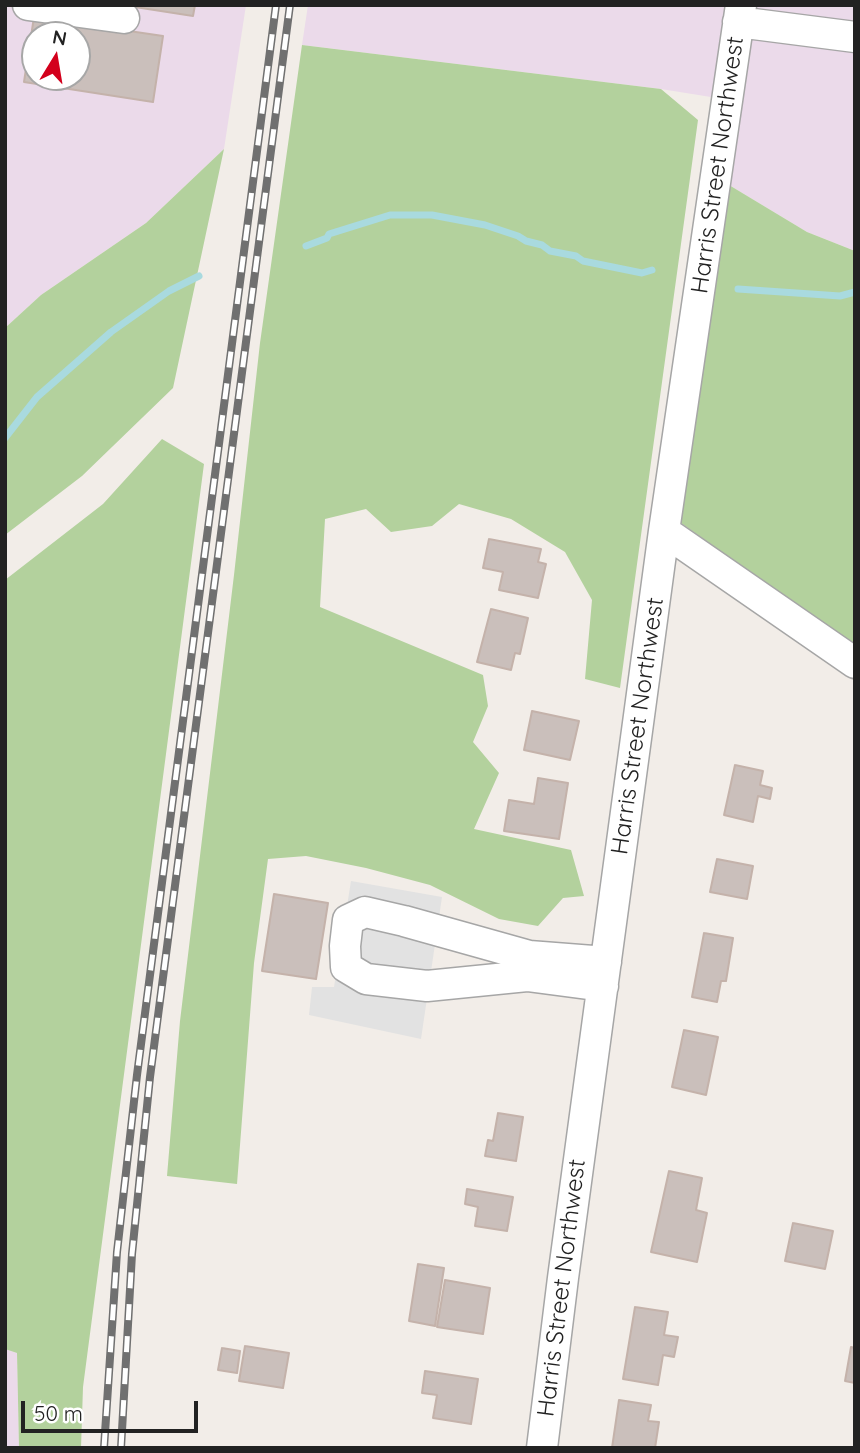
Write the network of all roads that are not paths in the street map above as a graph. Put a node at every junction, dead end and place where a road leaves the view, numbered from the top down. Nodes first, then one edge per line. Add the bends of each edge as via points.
1 (28, 5) edge
2 (740, 13) edge
3 (124, 18) dead end
4 (855, 37) edge
5 (664, 531) junction
6 (855, 663) edge
7 (528, 966) junction
8 (604, 974) junction
9 (542, 1448) edge

1 - 3 street
2 - 4 street
2 - 5 street, Harris Street Northwest
5 - 6 street
5 - 8 street, Harris Street Northwest
7 - 7 street via 404,921 365,912 348,920 346,967 366,979 427,986
7 - 8 street
8 - 9 street, Harris Street Northwest

